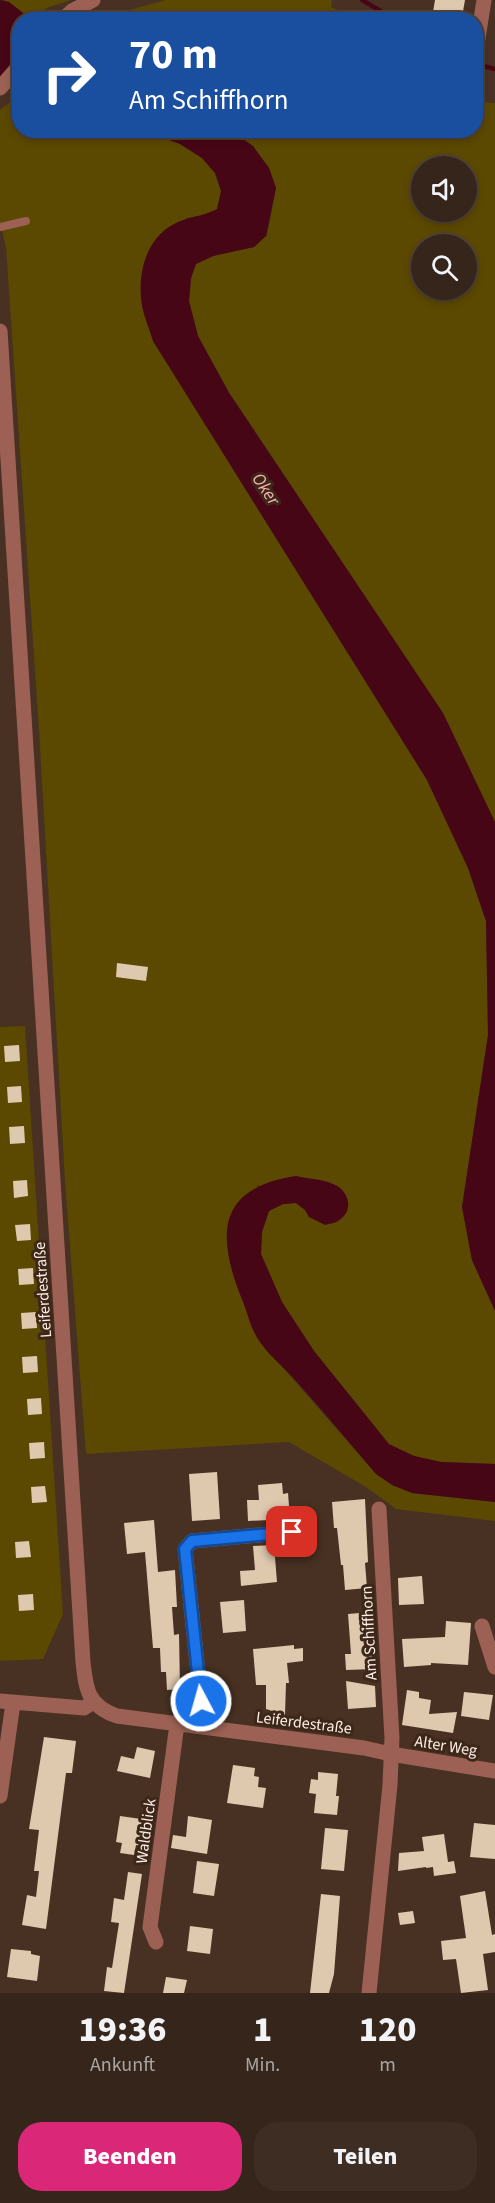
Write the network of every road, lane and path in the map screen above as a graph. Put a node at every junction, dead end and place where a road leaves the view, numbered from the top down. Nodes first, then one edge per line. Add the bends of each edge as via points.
1 (93, 0) edge
2 (71, 12) edge
3 (12, 74) edge
4 (0, 88) edge
5 (27, 221) dead end
6 (0, 227) edge
7 (0, 331) edge
8 (379, 1509) dead end
9 (292, 1532) dead end
10 (482, 1626) dead end
11 (495, 1667) edge
12 (6, 1702) edge
13 (93, 1702) junction
14 (177, 1724) junction
15 (201, 1726) junction
16 (392, 1754) junction
17 (495, 1771) edge
18 (0, 1796) edge
19 (156, 1942) dead end
20 (369, 1993) edge

1 - 2 street
3 - 4 street
5 - 6 lane
7 - 13 street, Leiferdestraße via 83,1662
8 - 16 street, Am Schiffhorn
9 - 15 street via 192,1541 185,1549
10 - 11 street
12 - 13 street via 84,1708
12 - 18 street
13 - 14 street, Leiferdestraße via 117,1716
14 - 15 street, Leiferdestraße
14 - 19 street, Waldblick via 150,1927
15 - 16 street, Leiferdestraße
16 - 17 street, Alter Weg
16 - 20 street

